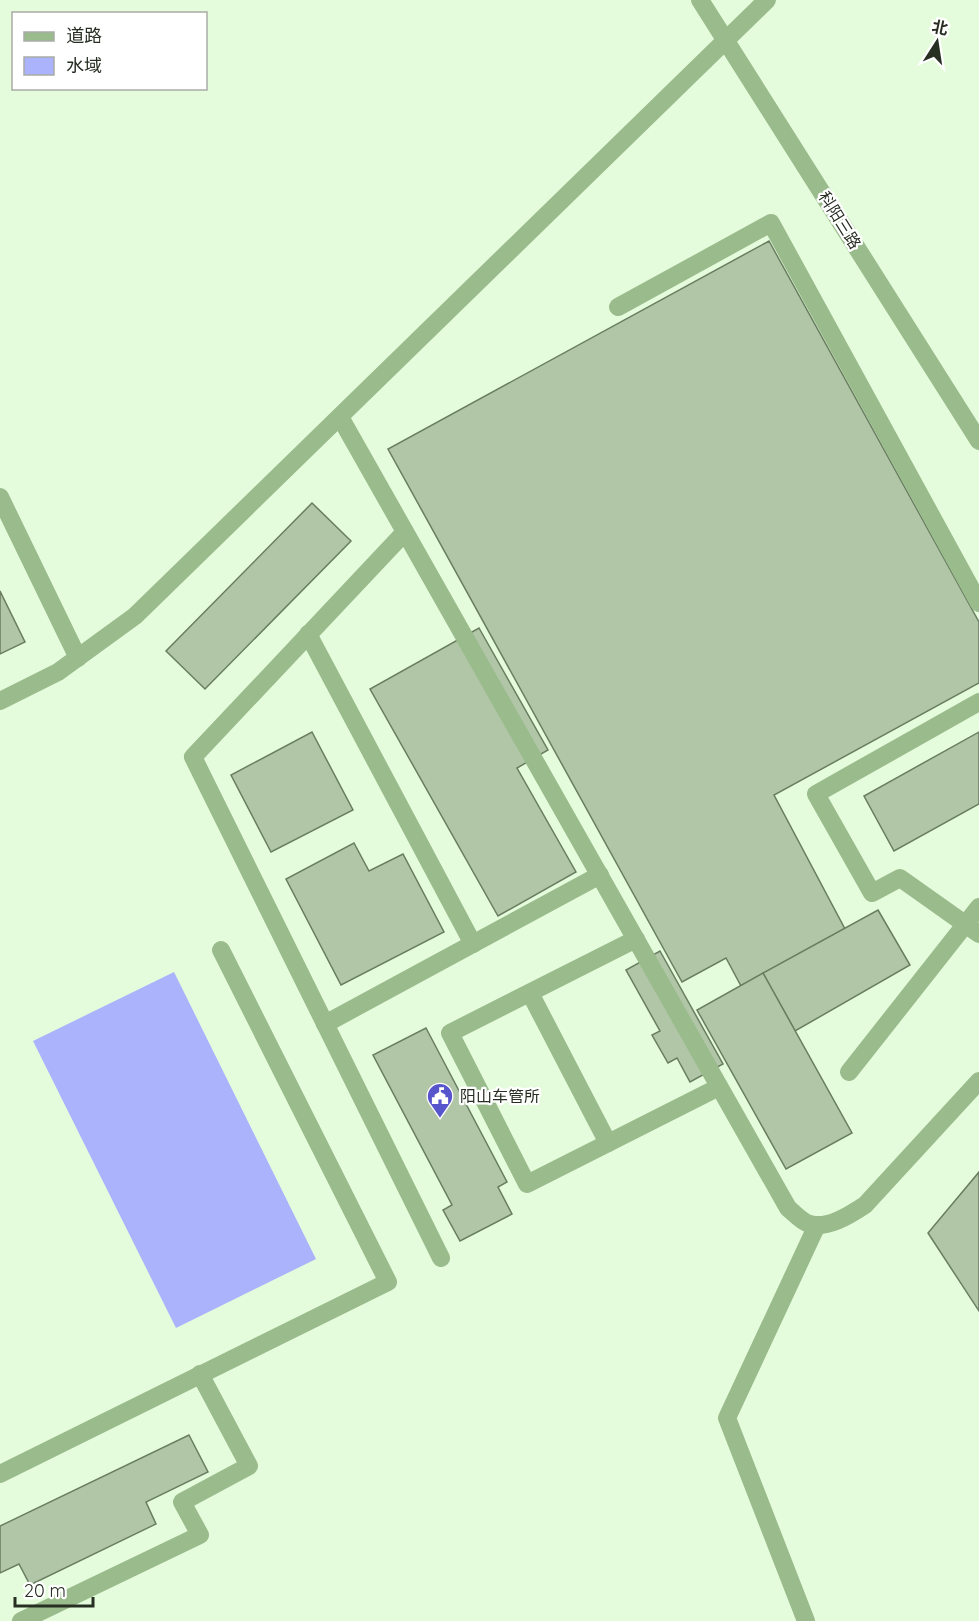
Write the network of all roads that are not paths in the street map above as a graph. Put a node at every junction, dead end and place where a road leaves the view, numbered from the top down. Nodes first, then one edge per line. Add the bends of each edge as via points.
1 (700, 0) edge
2 (767, 0) edge
3 (725, 40) junction
4 (618, 307) dead end
5 (340, 417) junction
6 (979, 441) edge
7 (0, 497) edge
8 (405, 532) junction
9 (979, 603) edge
10 (308, 634) junction
11 (78, 658) junction
12 (0, 701) edge
13 (979, 702) edge
14 (600, 875) junction
15 (979, 907) edge
16 (972, 929) edge
17 (636, 939) junction
18 (472, 944) junction
19 (221, 950) dead end
20 (530, 993) junction
21 (325, 1024) junction
22 (849, 1072) dead end
23 (979, 1081) edge
24 (719, 1087) junction
25 (608, 1143) junction
26 (818, 1225) junction
27 (441, 1258) dead end
28 (200, 1374) junction
29 (0, 1474) edge
30 (21, 1621) edge
31 (806, 1621) edge

1 - 3 street, 科阳三路
2 - 3 street
3 - 5 street
3 - 6 street, 科阳三路
4 - 9 street via 771,223
5 - 8 street
5 - 11 street via 135,616
7 - 11 street
8 - 10 street
8 - 14 street
10 - 18 street
10 - 21 street via 193,757
11 - 12 street
13 - 16 street via 816,794 872,893 900,878
14 - 17 street
14 - 18 street
15 - 16 street
16 - 22 street
17 - 20 street
17 - 24 street
18 - 21 street
19 - 28 street via 388,1281
20 - 25 street
20 - 25 street via 450,1033 527,1184
21 - 27 street
23 - 26 street via 865,1205 840,1219
24 - 25 street
24 - 26 street via 788,1208 807,1223
26 - 31 street via 727,1418
28 - 29 street
28 - 30 street via 249,1466 182,1502 200,1535

